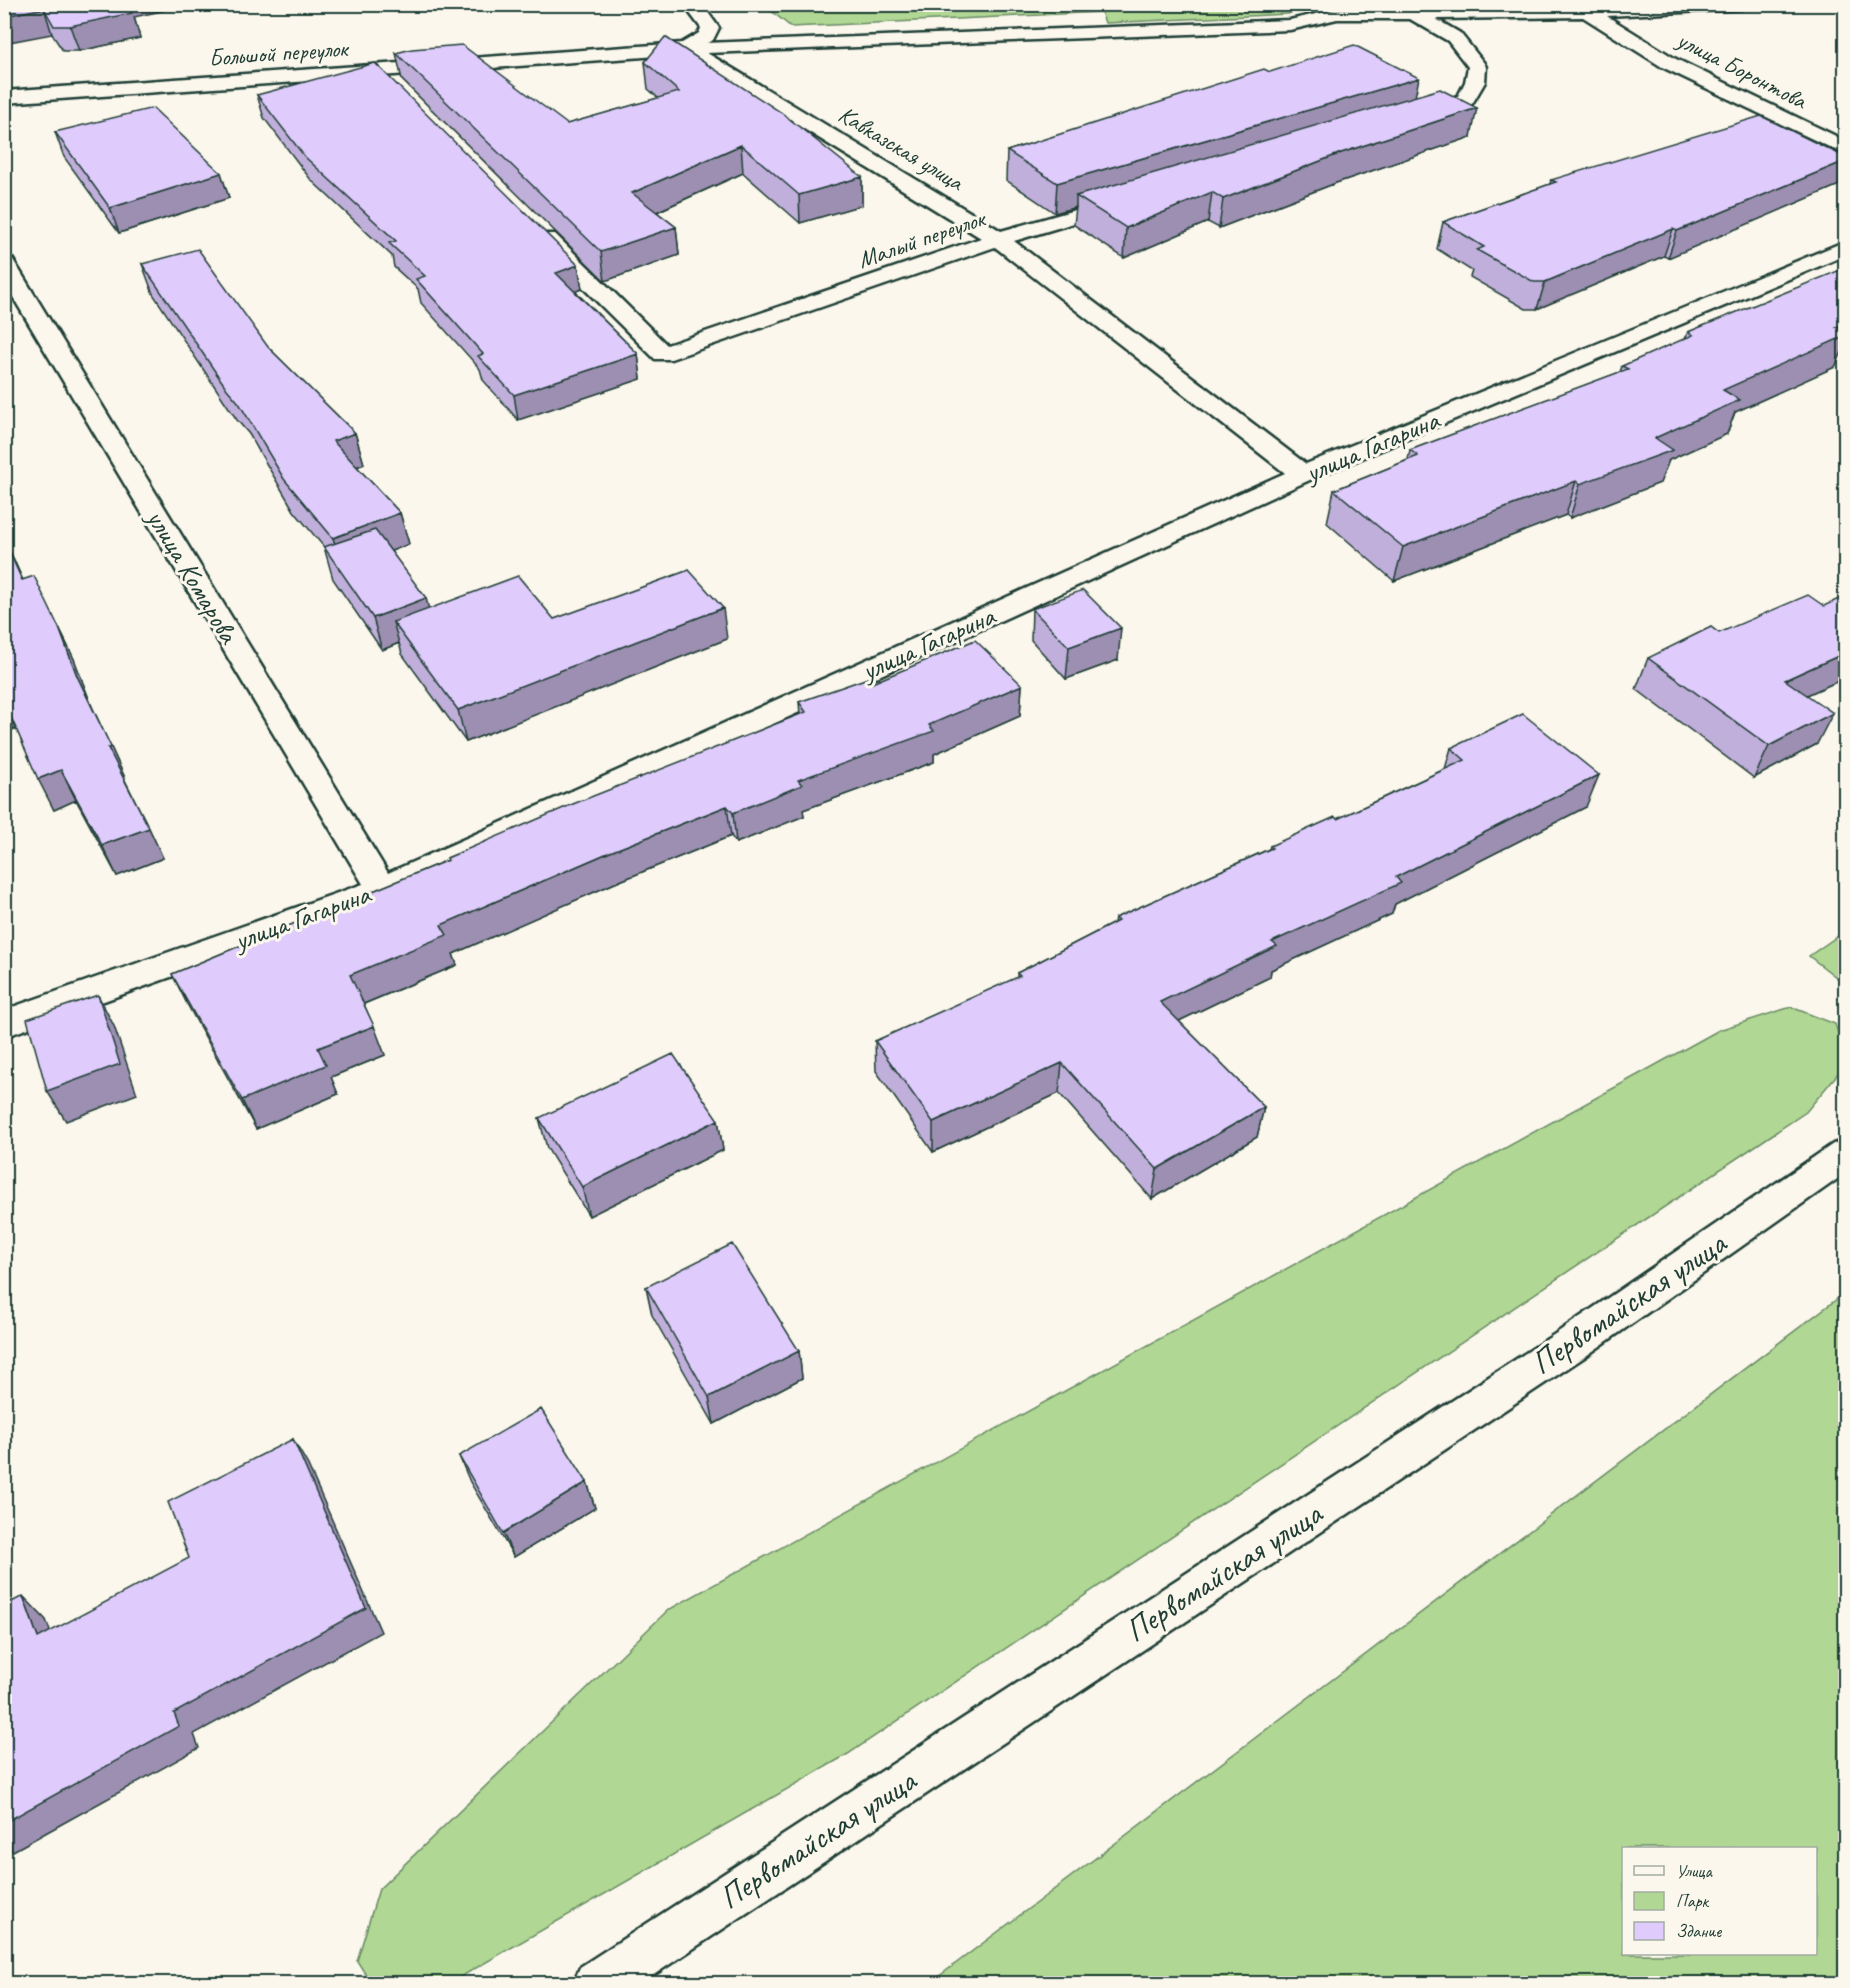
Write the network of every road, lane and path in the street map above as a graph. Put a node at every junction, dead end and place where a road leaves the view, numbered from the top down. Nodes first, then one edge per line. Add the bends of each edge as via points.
1 (692, 4) edge
2 (1741, 4) edge
3 (1344, 9) edge
4 (1587, 12) junction
5 (1413, 13) junction
6 (686, 48) junction
7 (379, 71) junction
8 (396, 88) edge
9 (4, 97) edge
10 (1397, 120) edge
11 (1845, 149) edge
12 (1135, 198) edge
13 (529, 221) edge
14 (998, 239) junction
15 (1845, 247) edge
16 (4, 263) edge
17 (1304, 474) junction
18 (382, 889) junction
19 (4, 1024) edge
20 (1845, 1154) edge
21 (597, 1983) edge

1 - 6 street via 710,27 707,36
2 - 4 street, Большой переулок
3 - 5 street, Большой переулок
3 - 6 street, Большой переулок via 1290,25
4 - 5 street, Большой переулок
4 - 11 street, улица Боронтова via 1669,63
5 - 10 street via 1454,37 1477,68 1475,82 1465,100
6 - 7 street, Большой переулок
6 - 14 street, Кавказская улица
7 - 8 street
7 - 9 street, Большой переулок
12 - 14 street, Малый переулок
13 - 14 street, Малый переулок via 663,354
14 - 17 street, Кавказская улица
15 - 17 street, улица Гагарина
16 - 18 street, улица Комарова
17 - 18 street, улица Гагарина
18 - 19 street, улица Гагарина
20 - 21 street, Первомайская улица via 1562,1350

